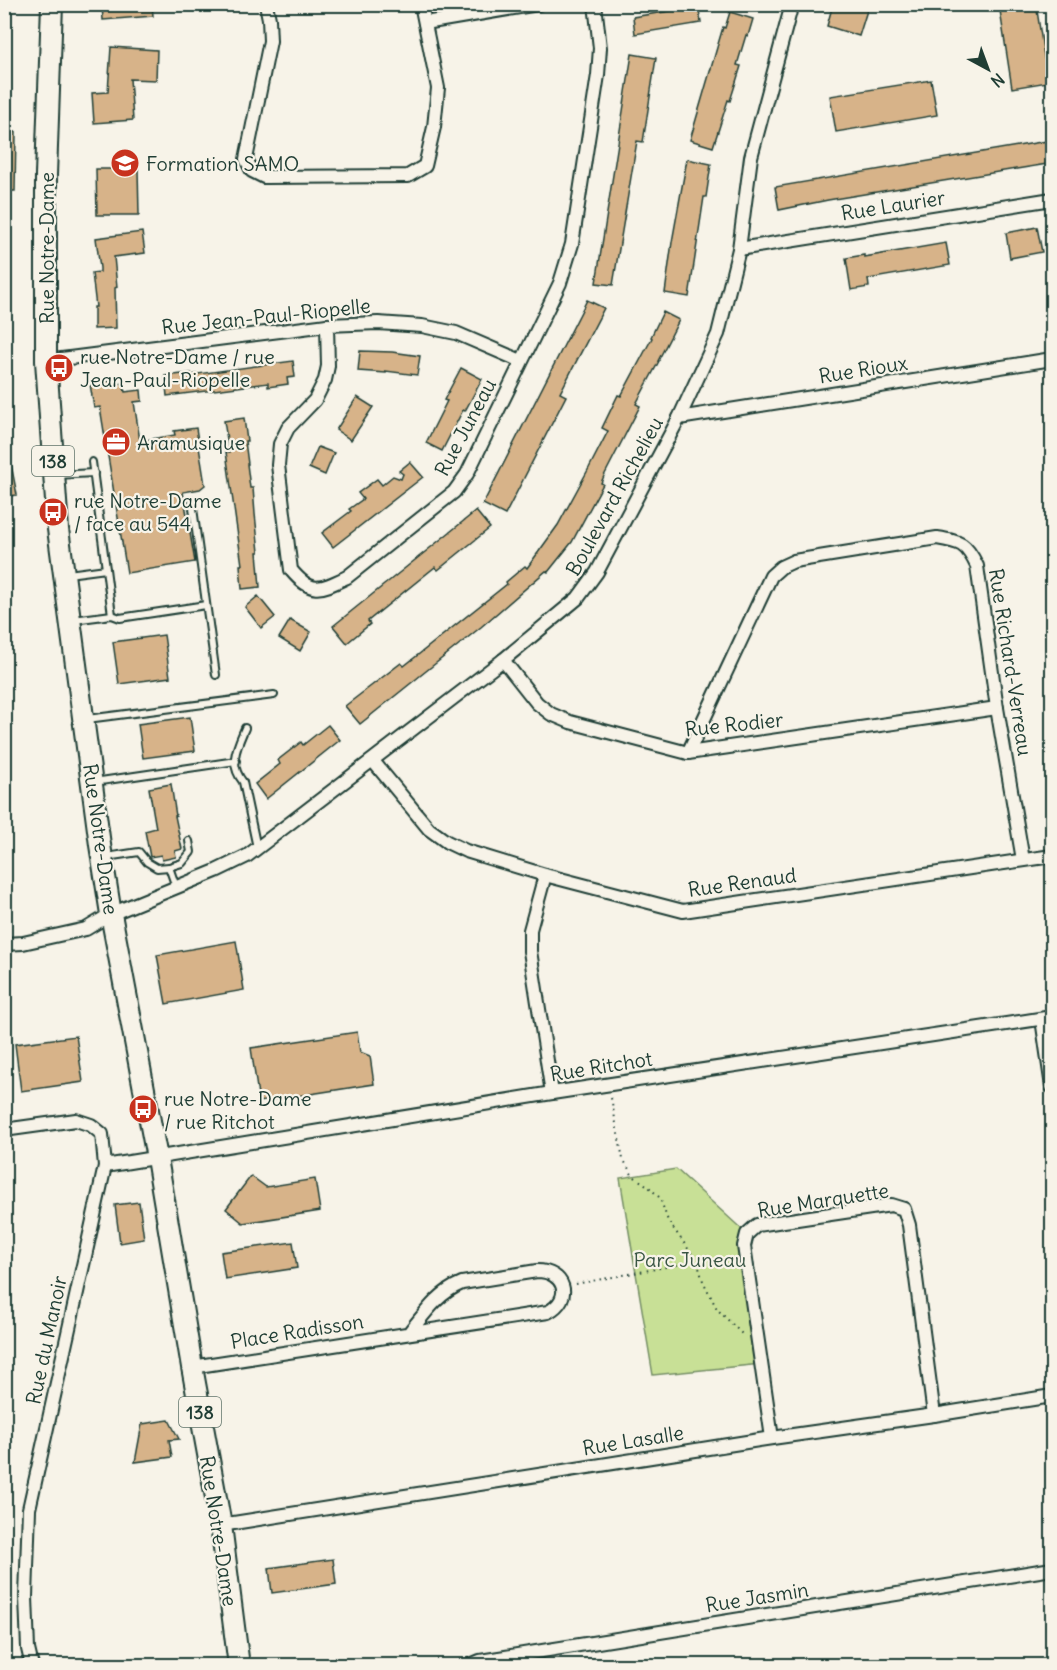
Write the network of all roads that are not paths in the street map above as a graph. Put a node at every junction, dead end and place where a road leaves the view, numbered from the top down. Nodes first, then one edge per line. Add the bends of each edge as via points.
1 (52, 4) edge
2 (266, 4) edge
3 (422, 4) edge
4 (538, 4) edge
5 (596, 4) edge
6 (792, 4) edge
7 (425, 23) junction
8 (1053, 199) edge
9 (739, 249) junction
10 (327, 325) junction
11 (1053, 359) edge
12 (46, 361) junction
13 (521, 361) junction
14 (679, 418) junction
15 (92, 462) dead end
16 (94, 472) junction
17 (54, 475) junction
18 (192, 501) dead end
19 (106, 569) junction
20 (64, 575) junction
21 (206, 605) junction
22 (112, 615) junction
23 (70, 620) junction
24 (503, 660) junction
25 (216, 675) dead end
26 (274, 695) dead end
27 (997, 708) junction
28 (83, 720) junction
29 (245, 728) dead end
30 (688, 753) junction
31 (236, 761) junction
32 (373, 761) junction
33 (92, 782) junction
34 (189, 841) dead end
35 (257, 848) junction
36 (1053, 856) edge
37 (102, 858) junction
38 (1023, 860) junction
39 (169, 867) junction
40 (544, 876) junction
41 (176, 888) junction
42 (111, 914) junction
43 (4, 944) edge
44 (1047, 1018) edge
45 (1053, 1087) edge
46 (552, 1093) junction
47 (4, 1130) edge
48 (157, 1158) junction
49 (105, 1166) junction
50 (409, 1333) junction
51 (192, 1367) junction
52 (1053, 1396) edge
53 (934, 1415) junction
54 (772, 1438) junction
55 (221, 1525) junction
56 (1053, 1569) edge
57 (32, 1665) edge
58 (239, 1665) edge
59 (468, 1665) edge

1 - 12 main road, Rue Notre-Dame / 138 via 46,175
2 - 7 street via 270,41 246,159 252,171 264,177 408,176 424,166 438,88
3 - 7 street
4 - 7 street
5 - 13 street, Rue Juneau via 598,75 572,244 560,283
6 - 9 street, Boulevard Richelieu via 751,158
8 - 9 street, Rue Laurier
9 - 14 street, Boulevard Richelieu via 718,334
10 - 12 street, Rue Jean-Paul-Riopelle
10 - 13 street, Rue Jean-Paul-Riopelle via 378,322 422,326 456,333
10 - 13 street, Rue Juneau via 325,380 315,400 288,428 280,444 278,465 291,570 302,583 315,589 347,576 454,492 467,474
11 - 14 street, Rue Rioux
12 - 17 main road, Rue Notre-Dame / 138
14 - 24 street, Boulevard Richelieu via 597,572 578,598
15 - 16 lane
16 - 17 lane
16 - 19 lane
17 - 20 main road, Rue Notre-Dame / 138
18 - 21 lane
19 - 20 lane
19 - 22 lane
20 - 23 main road, Rue Notre-Dame / 138
21 - 22 lane via 120,618
21 - 25 lane
22 - 23 lane
23 - 28 main road, Rue Notre-Dame / 138
24 - 30 street, Rue Rodier via 537,703 551,714
24 - 32 street, Boulevard Richelieu
26 - 28 lane
27 - 30 street, Rue Rodier
27 - 30 street, Rue Richard-Verreau via 977,566 970,550 956,541 937,538 794,561 781,567 771,576
27 - 38 street, Rue Richard-Verreau
28 - 33 main road, Rue Notre-Dame / 138
29 - 31 lane via 235,753
31 - 33 lane
31 - 35 lane via 236,774 243,782
32 - 35 street, Boulevard Richelieu
32 - 40 street, Rue Renaud via 429,829 447,842
33 - 37 main road, Rue Notre-Dame / 138
34 - 39 lane via 191,852 182,863
35 - 41 street, Boulevard Richelieu via 216,872
36 - 38 street, Rue Renaud
37 - 39 lane via 139,852 157,868
37 - 42 main road, Rue Notre-Dame / 138
38 - 40 street, Rue Renaud via 683,911
39 - 41 lane
40 - 46 street via 530,930 530,951
41 - 42 street, Boulevard Richelieu
42 - 43 street, Boulevard Richelieu via 86,929
42 - 48 main road, Rue Notre-Dame / 138
44 - 45 street
44 - 46 street, Rue Ritchot
46 - 48 street, Rue Ritchot
47 - 49 street, Rue du Manoir via 76,1120 91,1125 102,1134
48 - 49 street, Rue Ritchot
48 - 51 main road, Rue Notre-Dame / 138
49 - 57 street, Rue du Manoir via 29,1509 26,1597
50 - 50 street, Place Radisson via 548,1312 562,1301 562,1287 546,1271 462,1282 438,1297
50 - 51 street, Place Radisson
51 - 55 main road, Rue Notre-Dame / 138
52 - 53 street, Rue Lasalle
53 - 54 street, Rue Lasalle
53 - 54 street, Rue Marquette via 909,1225 904,1209 891,1205 757,1225 747,1234 744,1246
54 - 55 street, Rue Lasalle
55 - 58 main road, Rue Notre-Dame / 138
56 - 59 street, Rue Jasmin

